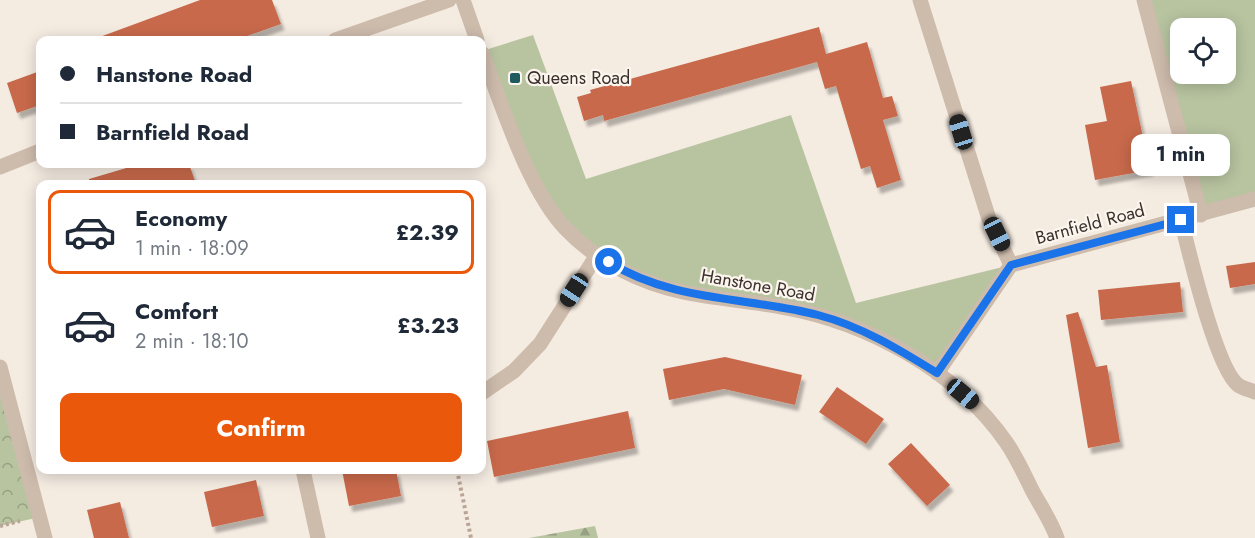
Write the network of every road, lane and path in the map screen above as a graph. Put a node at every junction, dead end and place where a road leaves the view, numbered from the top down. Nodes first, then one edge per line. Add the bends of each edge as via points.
1 (449, 0) edge
2 (463, 0) edge
3 (920, 0) edge
4 (1144, 0) edge
5 (346, 36) edge
6 (476, 36) edge
7 (486, 63) edge
8 (36, 153) edge
9 (0, 167) edge
10 (1255, 199) edge
11 (1201, 215) junction
12 (1181, 220) junction
13 (597, 255) junction
14 (1011, 265) junction
15 (0, 367) edge
16 (937, 373) junction
17 (486, 390) edge
18 (1255, 392) edge
19 (34, 463) edge
20 (304, 474) edge
21 (458, 474) edge
22 (45, 538) edge
23 (318, 538) edge
24 (471, 538) edge
25 (1057, 538) edge

1 - 5 street
2 - 6 street
3 - 14 street via 989,219
4 - 11 street
7 - 13 street, Hanstone Road via 543,197 564,227
8 - 9 street
10 - 11 street, Barnfield Road
11 - 12 street, Barnfield Road
12 - 14 street, Barnfield Road
12 - 18 street via 1225,368 1238,385
13 - 16 street, Hanstone Road via 622,270 682,292 783,307 853,326
13 - 17 street via 540,344 514,371
14 - 16 street
15 - 19 street
16 - 25 street, Hanstone Road via 975,405 1007,442
19 - 22 street
20 - 23 street
21 - 24 path

